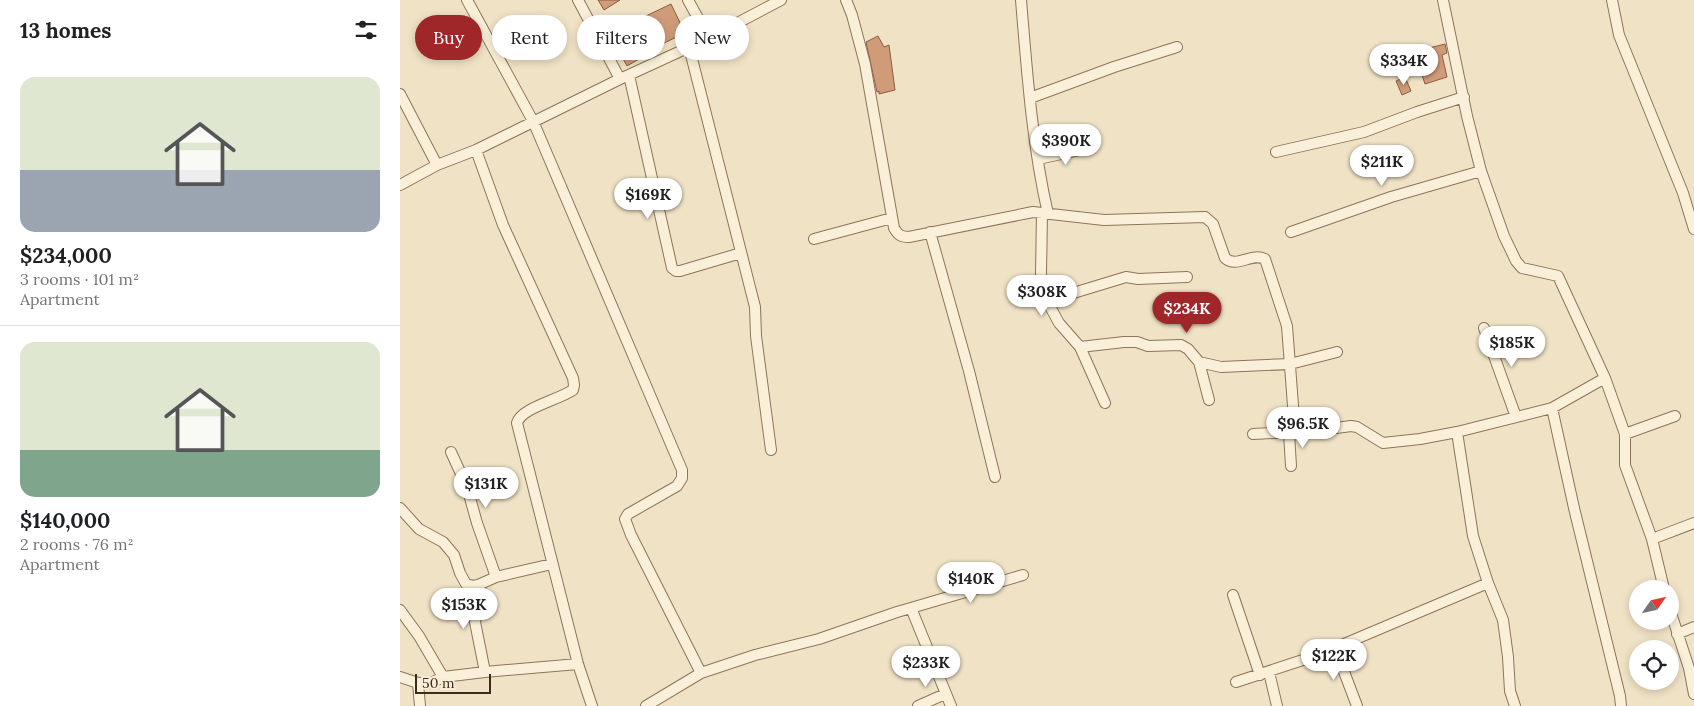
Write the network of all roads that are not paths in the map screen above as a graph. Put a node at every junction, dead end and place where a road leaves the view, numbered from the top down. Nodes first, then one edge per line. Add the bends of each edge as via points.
1 (467, 0) edge
2 (578, 0) edge
3 (688, 0) edge
4 (781, 0) edge
5 (846, 0) edge
6 (1021, 0) edge
7 (1442, 0) edge
8 (1612, 0) edge
9 (696, 15) edge
10 (749, 17) edge
11 (1177, 47) dead end
12 (675, 53) edge
13 (692, 60) edge
14 (624, 77) junction
15 (400, 94) edge
16 (1464, 97) junction
17 (1030, 98) junction
18 (534, 121) junction
19 (1089, 148) dead end
20 (476, 150) junction
21 (1276, 152) dead end
22 (1038, 159) junction
23 (438, 165) junction
24 (1482, 171) junction
25 (400, 184) edge
26 (1045, 214) junction
27 (892, 218) junction
28 (1694, 229) edge
29 (930, 232) junction
30 (1291, 232) dead end
31 (814, 239) dead end
32 (741, 253) junction
33 (1188, 277) dead end
34 (1047, 301) junction
35 (1484, 328) dead end
36 (1080, 347) junction
37 (1336, 352) dead end
38 (1199, 362) junction
39 (1290, 364) junction
40 (1605, 378) junction
41 (1209, 400) dead end
42 (1105, 403) dead end
43 (1552, 408) junction
44 (1675, 416) dead end
45 (1516, 417) junction
46 (1457, 432) junction
47 (1292, 433) junction
48 (1254, 434) dead end
49 (1625, 434) junction
50 (771, 450) dead end
51 (451, 452) dead end
52 (1292, 466) dead end
53 (996, 477) dead end
54 (400, 508) edge
55 (1694, 523) edge
56 (1652, 539) junction
57 (552, 564) junction
58 (1023, 575) dead end
59 (496, 577) junction
60 (1662, 580) edge
61 (1488, 583) junction
62 (478, 585) junction
63 (1233, 595) dead end
64 (911, 608) junction
65 (400, 610) edge
66 (1694, 627) edge
67 (1676, 630) edge
68 (1677, 634) junction
69 (1335, 648) junction
70 (578, 664) junction
71 (485, 672) junction
72 (701, 673) junction
73 (1265, 673) junction
74 (400, 677) edge
75 (443, 677) junction
76 (1236, 682) dead end
77 (418, 683) junction
78 (945, 694) junction
79 (1694, 694) edge
80 (420, 706) edge
81 (592, 706) edge
82 (646, 706) edge
83 (918, 706) edge
84 (951, 706) edge
85 (1277, 706) edge
86 (1357, 706) edge
87 (1515, 706) edge
88 (1621, 706) edge

1 - 18 street
2 - 14 street
3 - 9 street
4 - 10 street
5 - 27 street via 865,64
6 - 17 street
7 - 16 street
8 - 28 street via 1619,35 1683,193
11 - 17 street
12 - 14 street
13 - 32 street
14 - 18 street
14 - 32 street via 672,268 680,271
15 - 23 street
16 - 21 street via 1364,132
16 - 24 street
17 - 22 street
18 - 20 street
18 - 72 street via 682,470 677,486 628,514 625,519
19 - 22 street
20 - 23 street
20 - 57 street via 503,225 573,378 573,390 527,410 518,417 517,423
22 - 26 street
23 - 25 street
24 - 30 street via 1391,197
24 - 40 street via 1516,262 1522,268 1558,276
26 - 29 street via 1019,214
26 - 34 street via 1041,274
26 - 39 street via 1104,220 1205,217 1213,224 1228,261 1265,259 1287,326
27 - 29 street via 901,237
27 - 31 street
29 - 53 street
32 - 50 street via 755,307
33 - 34 street via 1126,278
34 - 36 street via 1059,323
35 - 45 street
36 - 38 street via 1124,342 1148,346 1181,345
36 - 42 street
37 - 39 street
38 - 39 street via 1220,367
38 - 41 street
39 - 47 street
40 - 43 street
40 - 49 street
43 - 45 street
43 - 88 street
44 - 49 street
45 - 46 street
46 - 47 street via 1383,443 1351,426
46 - 61 street via 1473,536
47 - 48 street
47 - 52 street
49 - 56 street via 1625,465
51 - 59 street via 467,487
54 - 62 street via 419,529 443,542 454,555 466,584
55 - 56 street
56 - 60 street
57 - 59 street
57 - 70 street
58 - 64 street
59 - 62 street
61 - 69 street
61 - 87 street via 1503,620 1510,691
62 - 71 street via 485,604 475,622
63 - 73 street
64 - 72 street
64 - 78 street
65 - 75 street
66 - 68 street
67 - 68 street
68 - 79 street
69 - 73 street
69 - 86 street
70 - 71 street
70 - 81 street
71 - 75 street
72 - 82 street
73 - 76 street
73 - 85 street
74 - 77 street
75 - 77 street via 434,682
77 - 80 street
78 - 83 street
78 - 84 street

